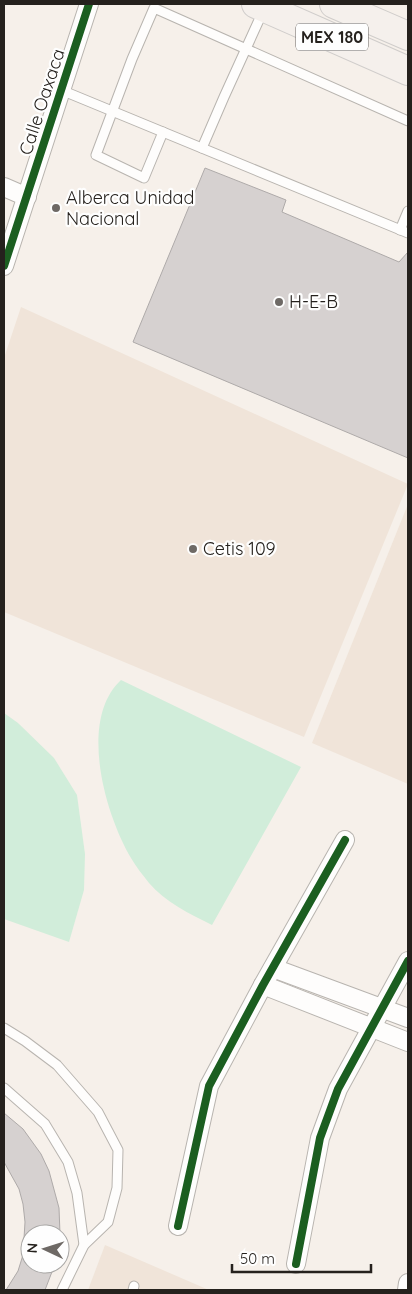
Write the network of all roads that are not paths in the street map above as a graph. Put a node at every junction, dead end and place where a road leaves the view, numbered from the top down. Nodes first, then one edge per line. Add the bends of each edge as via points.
1 (90, 4) edge
2 (334, 4) edge
3 (262, 5) edge
4 (408, 36) edge
5 (245, 49) junction
6 (408, 71) edge
7 (61, 90) junction
8 (112, 110) junction
9 (408, 122) edge
10 (163, 132) junction
11 (202, 148) junction
12 (4, 186) edge
13 (27, 196) junction
14 (408, 211) edge
15 (404, 232) edge
16 (4, 266) edge
17 (346, 840) dead end
18 (408, 961) edge
19 (273, 968) junction
20 (263, 985) junction
21 (382, 1008) junction
22 (408, 1018) edge
23 (4, 1028) edge
24 (370, 1028) junction
25 (408, 1042) edge
26 (4, 1088) edge
27 (178, 1226) dead end
28 (84, 1245) junction
29 (296, 1264) dead end
30 (408, 1283) edge
31 (62, 1290) edge
32 (407, 1290) edge

1 - 7 street, Calle Oaxaca
2 - 4 main road, MEX 180
3 - 5 lane
3 - 6 main road, MEX 180
5 - 8 lane via 154,8
5 - 9 lane
5 - 11 lane
7 - 8 lane
7 - 13 street, Calle Oaxaca
8 - 10 lane
8 - 10 lane via 96,155 144,178
10 - 11 lane
11 - 15 lane
12 - 13 street
13 - 16 street, Calle Oaxaca
14 - 15 lane
17 - 19 street
18 - 21 street
19 - 20 street
19 - 21 street
20 - 24 street
20 - 27 street via 209,1086
21 - 22 street
21 - 24 street
23 - 28 lane via 57,1065 98,1112 118,1150 118,1188 108,1222
24 - 25 street
24 - 29 street via 338,1089 320,1138
26 - 28 lane via 45,1124 68,1162 77,1193
28 - 31 lane
30 - 32 street

